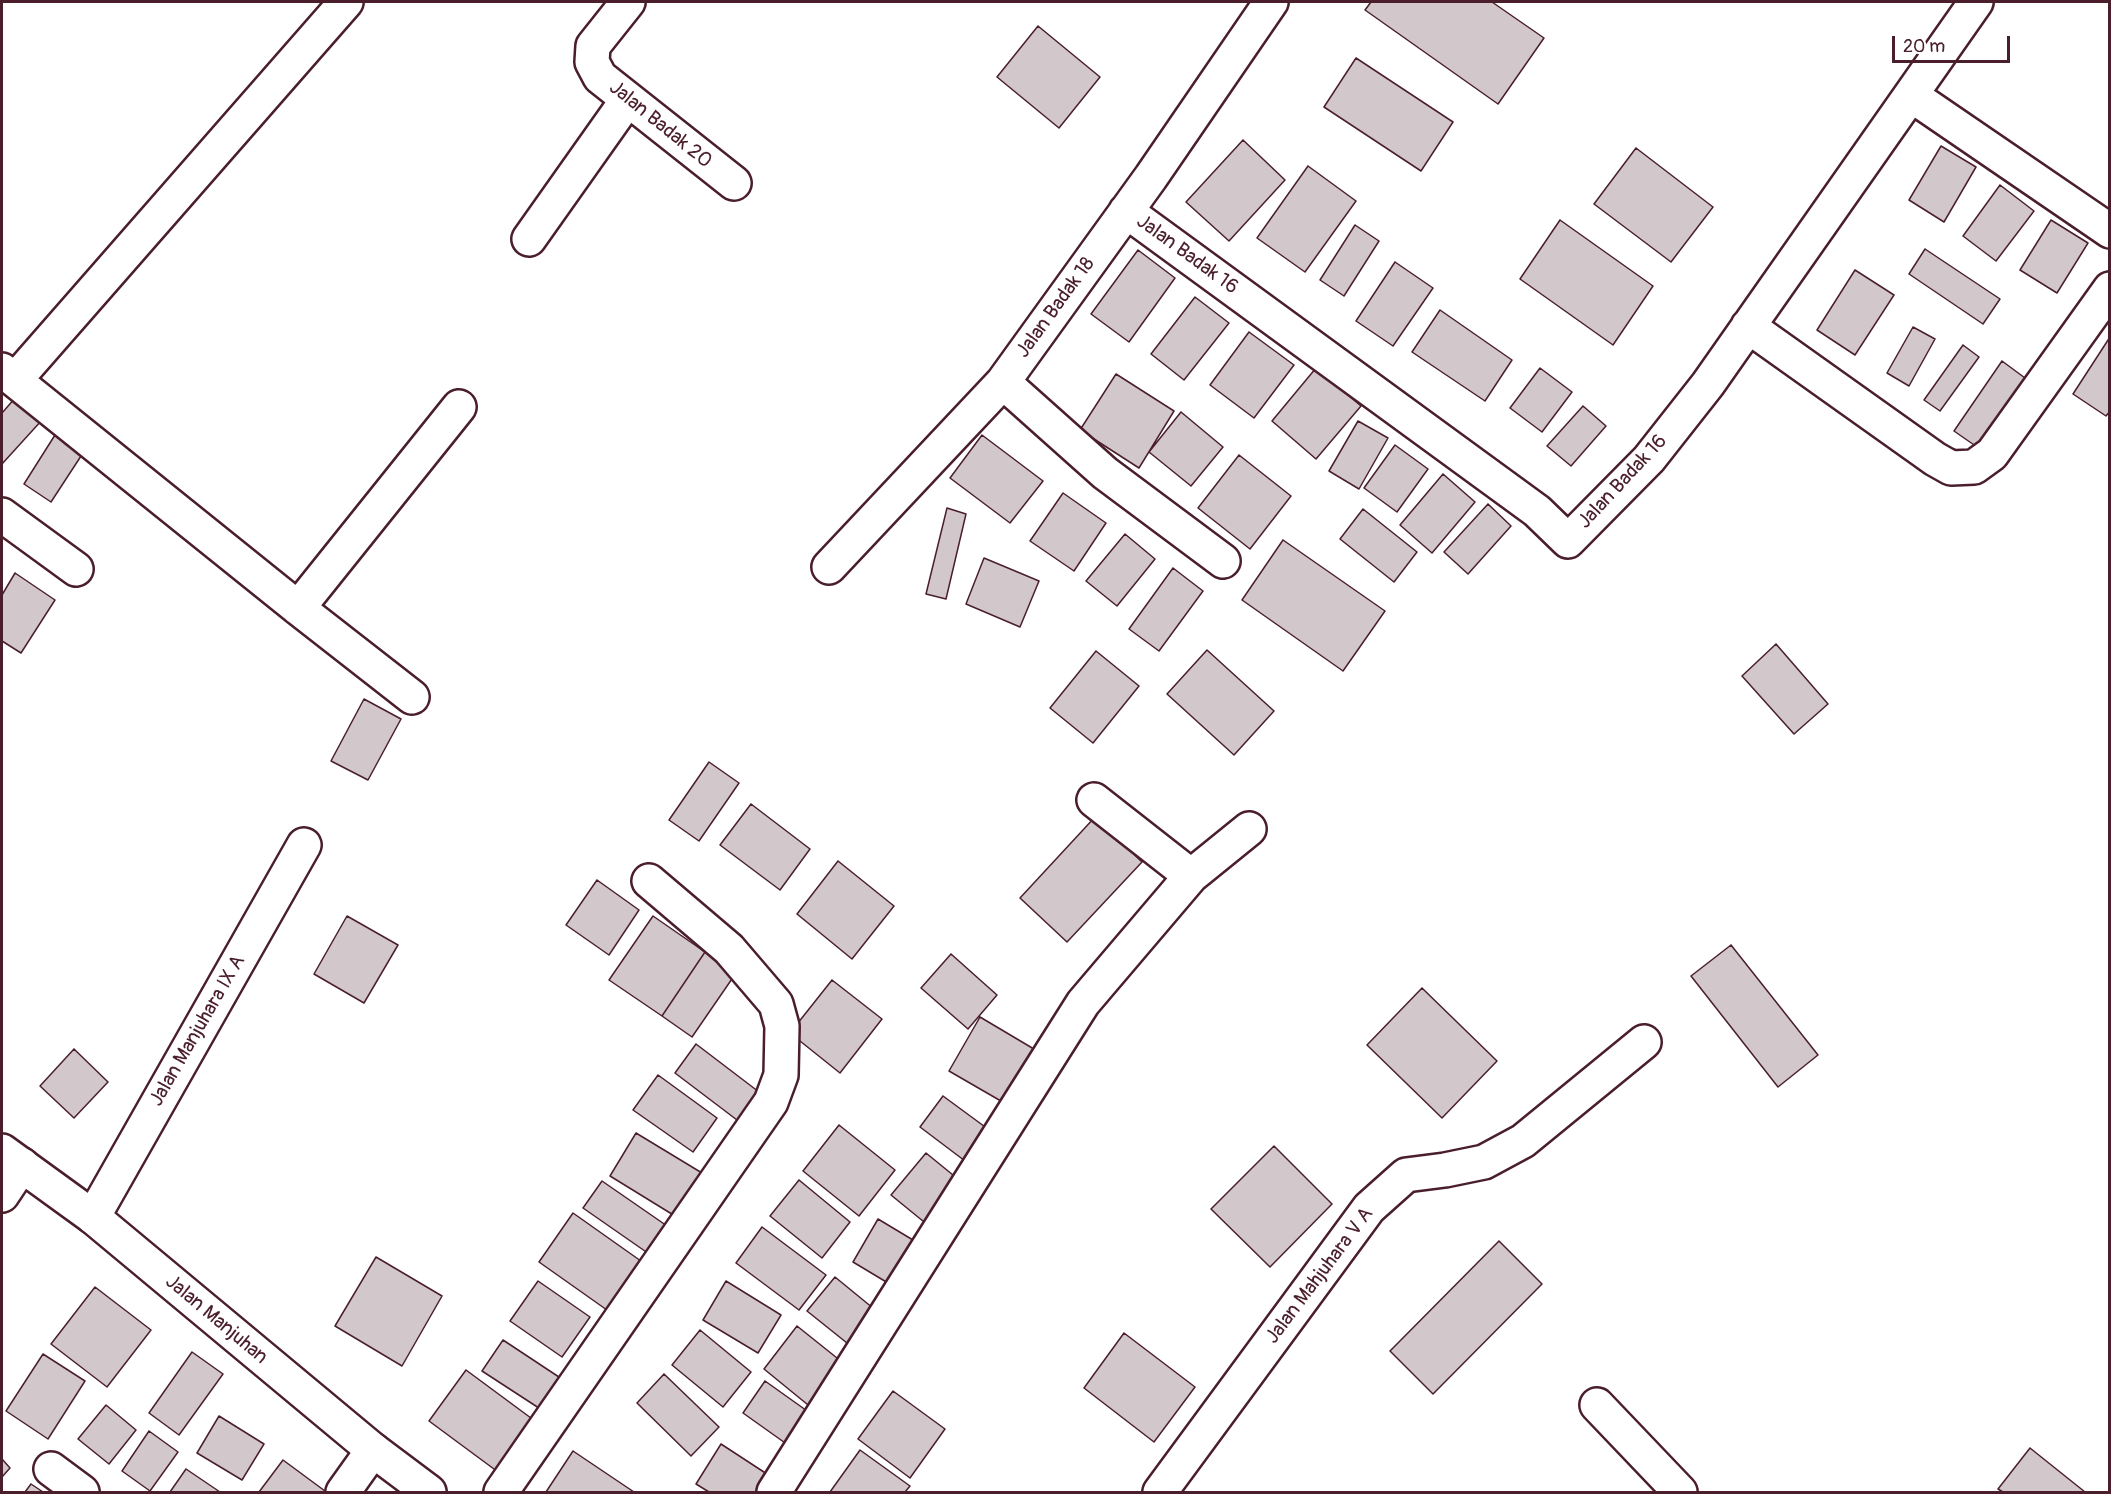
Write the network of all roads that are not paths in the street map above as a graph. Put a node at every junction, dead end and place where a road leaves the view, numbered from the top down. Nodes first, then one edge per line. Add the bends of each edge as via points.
1 (346, 2) edge
2 (628, 2) edge
3 (1271, 2) edge
4 (1976, 2) edge
5 (1911, 95) junction
6 (628, 99) junction
7 (734, 183) dead end
8 (1126, 211) junction
9 (2109, 231) edge
10 (529, 239) dead end
11 (2109, 289) edge
12 (1748, 326) junction
13 (9, 374) edge
14 (1003, 382) junction
15 (459, 407) dead end
16 (2, 515) edge
17 (1222, 561) dead end
18 (829, 567) dead end
19 (76, 569) dead end
20 (297, 608) junction
21 (412, 697) dead end
22 (1094, 800) dead end
23 (1249, 829) dead end
24 (304, 845) dead end
25 (1191, 876) junction
26 (648, 881) dead end
27 (1644, 1042) dead end
28 (12, 1158) edge
29 (2, 1195) edge
30 (93, 1217) junction
31 (1597, 1405) dead end
32 (373, 1450) junction
33 (51, 1469) dead end
34 (82, 1492) edge
35 (343, 1492) edge
36 (429, 1492) edge
37 (501, 1492) edge
38 (774, 1492) edge
39 (1160, 1492) edge
40 (1680, 1492) edge

1 - 13 street
2 - 6 street, Jalan Badak 20 via 593,46 592,62 600,77
3 - 8 street, Jalan Badak 18
4 - 5 street, Jalan Badak 16
5 - 9 street
5 - 12 street, Jalan Badak 16
6 - 7 street, Jalan Badak 20
6 - 10 street
8 - 12 street, Jalan Badak 16 via 1537,511 1568,541 1649,459
8 - 14 street, Jalan Badak 18
11 - 12 street via 1992,454 1974,466 1951,468 1935,459
13 - 20 street
14 - 17 street via 1105,473
14 - 18 street, Jalan Badak 18
15 - 20 street
16 - 19 street
20 - 21 street
22 - 25 street
23 - 25 street
24 - 30 street, Jalan Manjuhara IX A
25 - 38 street via 1083,1003
26 - 37 street via 729,949 776,1004 782,1026 781,1075 771,1102
27 - 39 street, Jalan Mahjuhara V A via 1522,1141 1484,1162 1406,1175 1369,1208
28 - 29 street
28 - 30 street, Jalan Manjuhan
30 - 32 street, Jalan Manjuhan
31 - 40 street
32 - 35 street
32 - 36 street, Jalan Manjuhan
33 - 34 street

